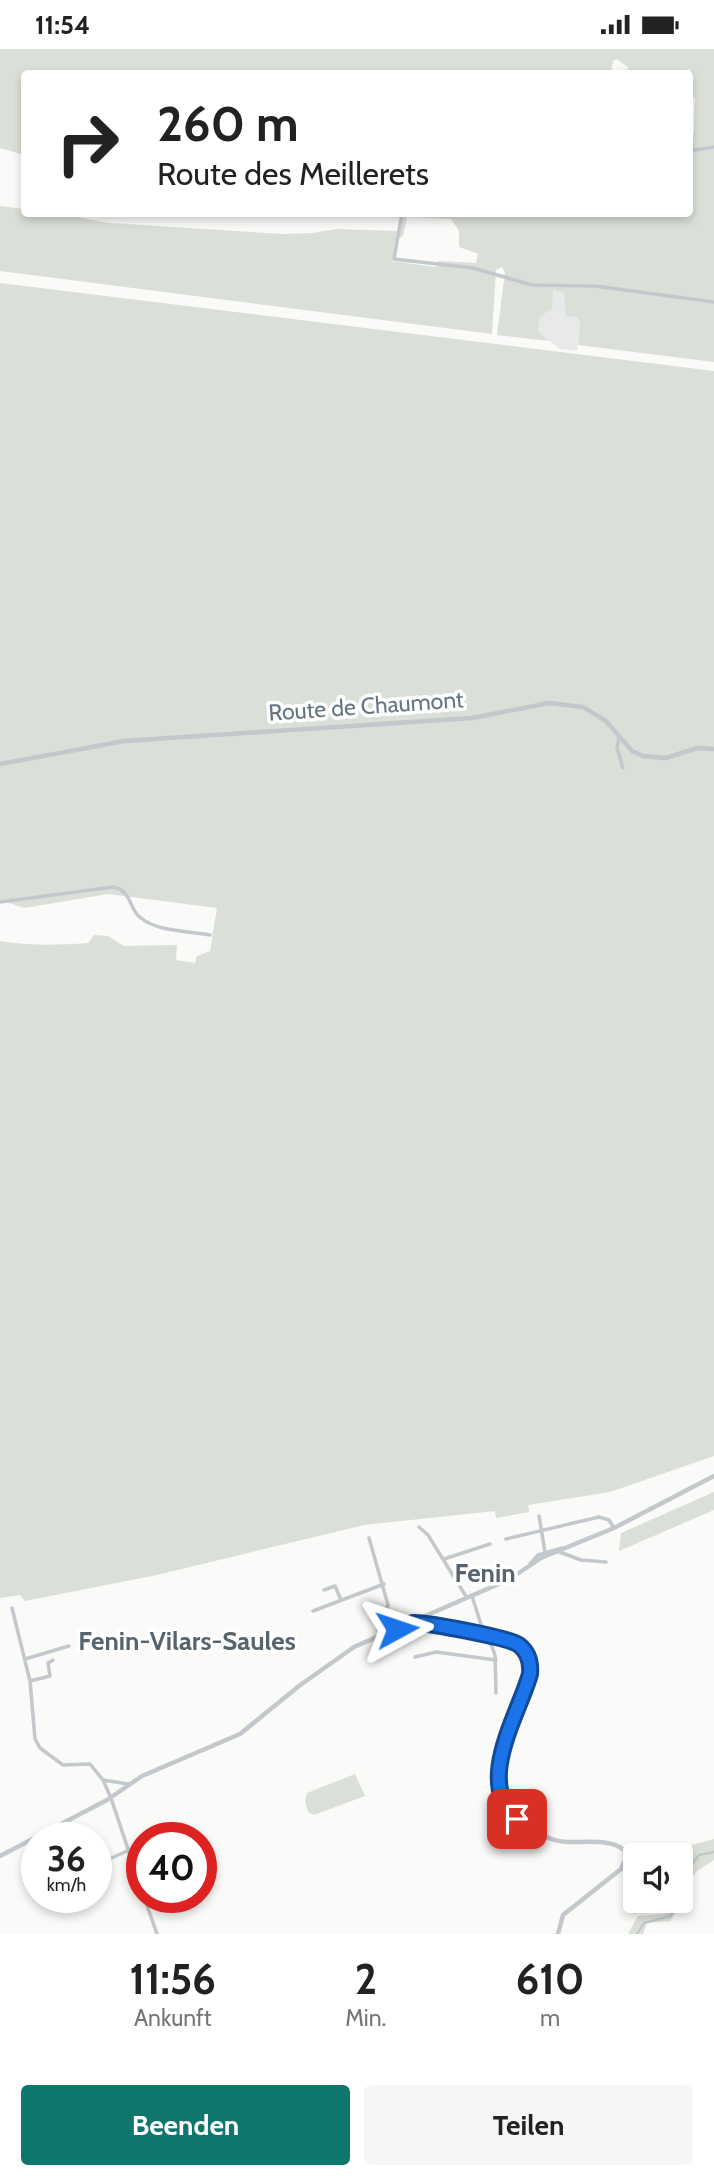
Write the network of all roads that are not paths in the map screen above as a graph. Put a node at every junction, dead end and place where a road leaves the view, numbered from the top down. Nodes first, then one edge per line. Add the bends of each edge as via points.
1 (714, 147) edge
2 (693, 150) edge
3 (401, 217) edge
4 (714, 302) edge
5 (620, 735) junction
6 (714, 748) edge
7 (0, 764) edge
8 (623, 768) dead end
9 (0, 902) edge
10 (210, 935) dead end
11 (714, 1476) edge
12 (539, 1516) dead end
13 (419, 1527) dead end
14 (614, 1528) junction
15 (540, 1533) junction
16 (369, 1538) dead end
17 (506, 1539) dead end
18 (490, 1543) dead end
19 (564, 1549) junction
20 (545, 1552) junction
21 (557, 1552) junction
22 (444, 1559) junction
23 (606, 1562) dead end
24 (530, 1566) junction
25 (384, 1584) junction
26 (324, 1590) dead end
27 (469, 1597) junction
28 (341, 1600) junction
29 (12, 1608) dead end
30 (313, 1611) dead end
31 (426, 1618) junction
32 (413, 1623) junction
33 (427, 1625) junction
34 (382, 1635) junction
35 (486, 1636) junction
36 (69, 1646) dead end
37 (415, 1657) dead end
38 (25, 1659) junction
39 (53, 1660) dead end
40 (496, 1660) junction
41 (30, 1681) junction
42 (496, 1693) dead end
43 (103, 1780) junction
44 (128, 1784) junction
45 (111, 1798) junction
46 (65, 1822) edge
47 (21, 1845) edge
48 (126, 1848) edge
49 (0, 1856) edge
50 (150, 1913) edge
51 (157, 1934) edge
52 (558, 1934) edge

1 - 2 street
3 - 4 street via 394,259 473,268 532,285 595,286
5 - 6 street, Route de Chaumont via 643,756 666,758
5 - 7 street, Route de Chaumont via 583,707 549,703 472,718 124,741
5 - 8 street via 617,748
9 - 10 street via 113,887 127,894 138,916 148,923
11 - 14 street
12 - 15 street
13 - 22 street
14 - 15 street via 601,1517
14 - 19 street
15 - 17 street
15 - 20 street
16 - 25 street
18 - 22 street
19 - 20 street
19 - 21 street
20 - 24 street
21 - 23 street
21 - 24 street
22 - 27 street
24 - 27 street
25 - 28 street
25 - 34 street via 388,1605 379,1626
26 - 28 street via 335,1586
27 - 31 street
27 - 35 street
28 - 30 street
29 - 38 street
31 - 32 street
31 - 33 street
32 - 33 street
32 - 34 street
33 - 35 street
34 - 44 street via 338,1657 240,1734
35 - 40 street
35 - 52 street via 520,1646 530,1666 502,1746 501,1788 509,1809 548,1838 615,1845 626,1854 618,1874 563,1915
36 - 38 street
37 - 40 street via 436,1651
38 - 41 street
39 - 41 street via 48,1663 50,1676
40 - 42 street
41 - 43 street via 40,1748 63,1765 90,1764
43 - 44 street
43 - 45 street
44 - 45 street
45 - 46 street
45 - 48 street
47 - 49 street
50 - 51 street

